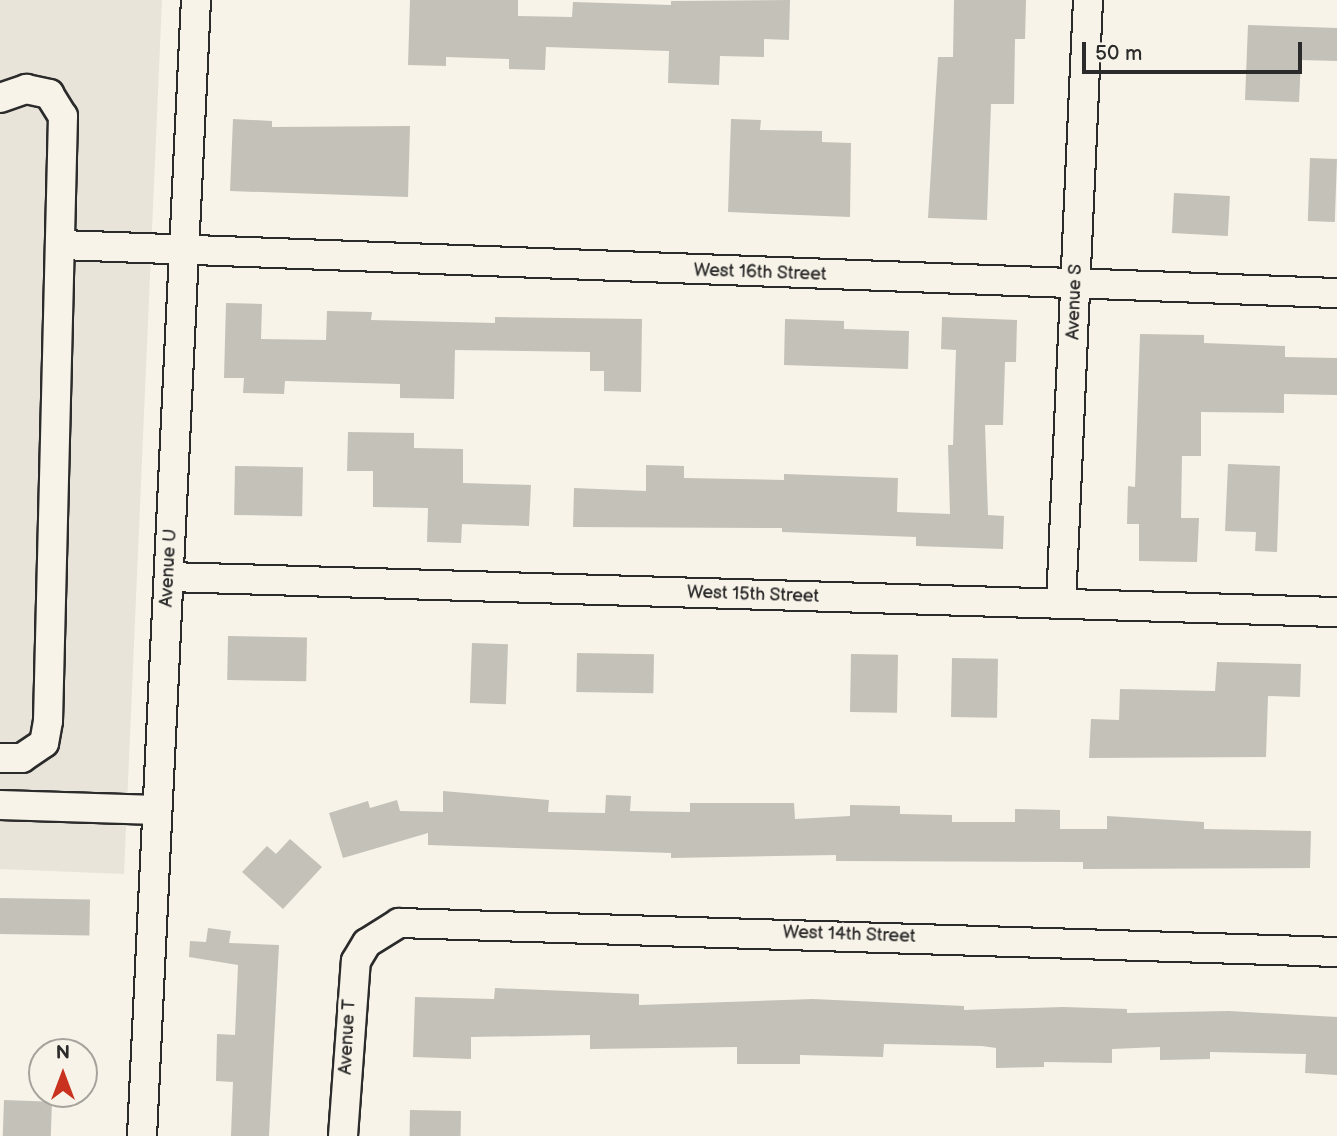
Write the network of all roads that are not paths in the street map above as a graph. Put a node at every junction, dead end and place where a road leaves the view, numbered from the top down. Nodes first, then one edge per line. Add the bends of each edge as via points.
1 (196, 0) edge
2 (1088, 0) edge
3 (0, 98) edge
4 (62, 245) junction
5 (184, 252) junction
6 (1075, 284) junction
7 (1337, 293) edge
8 (169, 577) junction
9 (1061, 604) junction
10 (1337, 612) edge
11 (0, 758) edge
12 (0, 806) edge
13 (157, 810) junction
14 (367, 943) joint
15 (1337, 952) edge
16 (142, 1136) edge
17 (343, 1136) edge

1 - 5 street, Avenue U
2 - 6 street, Avenue S
3 - 4 street via 26,89 49,94 63,116
4 - 5 street, West 16th Street
4 - 11 street via 48,722 44,743 22,758
5 - 6 street, West 16th Street
5 - 8 street, Avenue U
6 - 7 street, West 16th Street
6 - 9 street, Avenue S
8 - 9 street, West 15th Street
8 - 13 street, Avenue U
9 - 10 street, West 15th Street
12 - 13 street
13 - 16 street, Avenue U
14 - 15 street, West 14th Street via 399,923 420,920
14 - 17 street, Avenue T via 351,982

